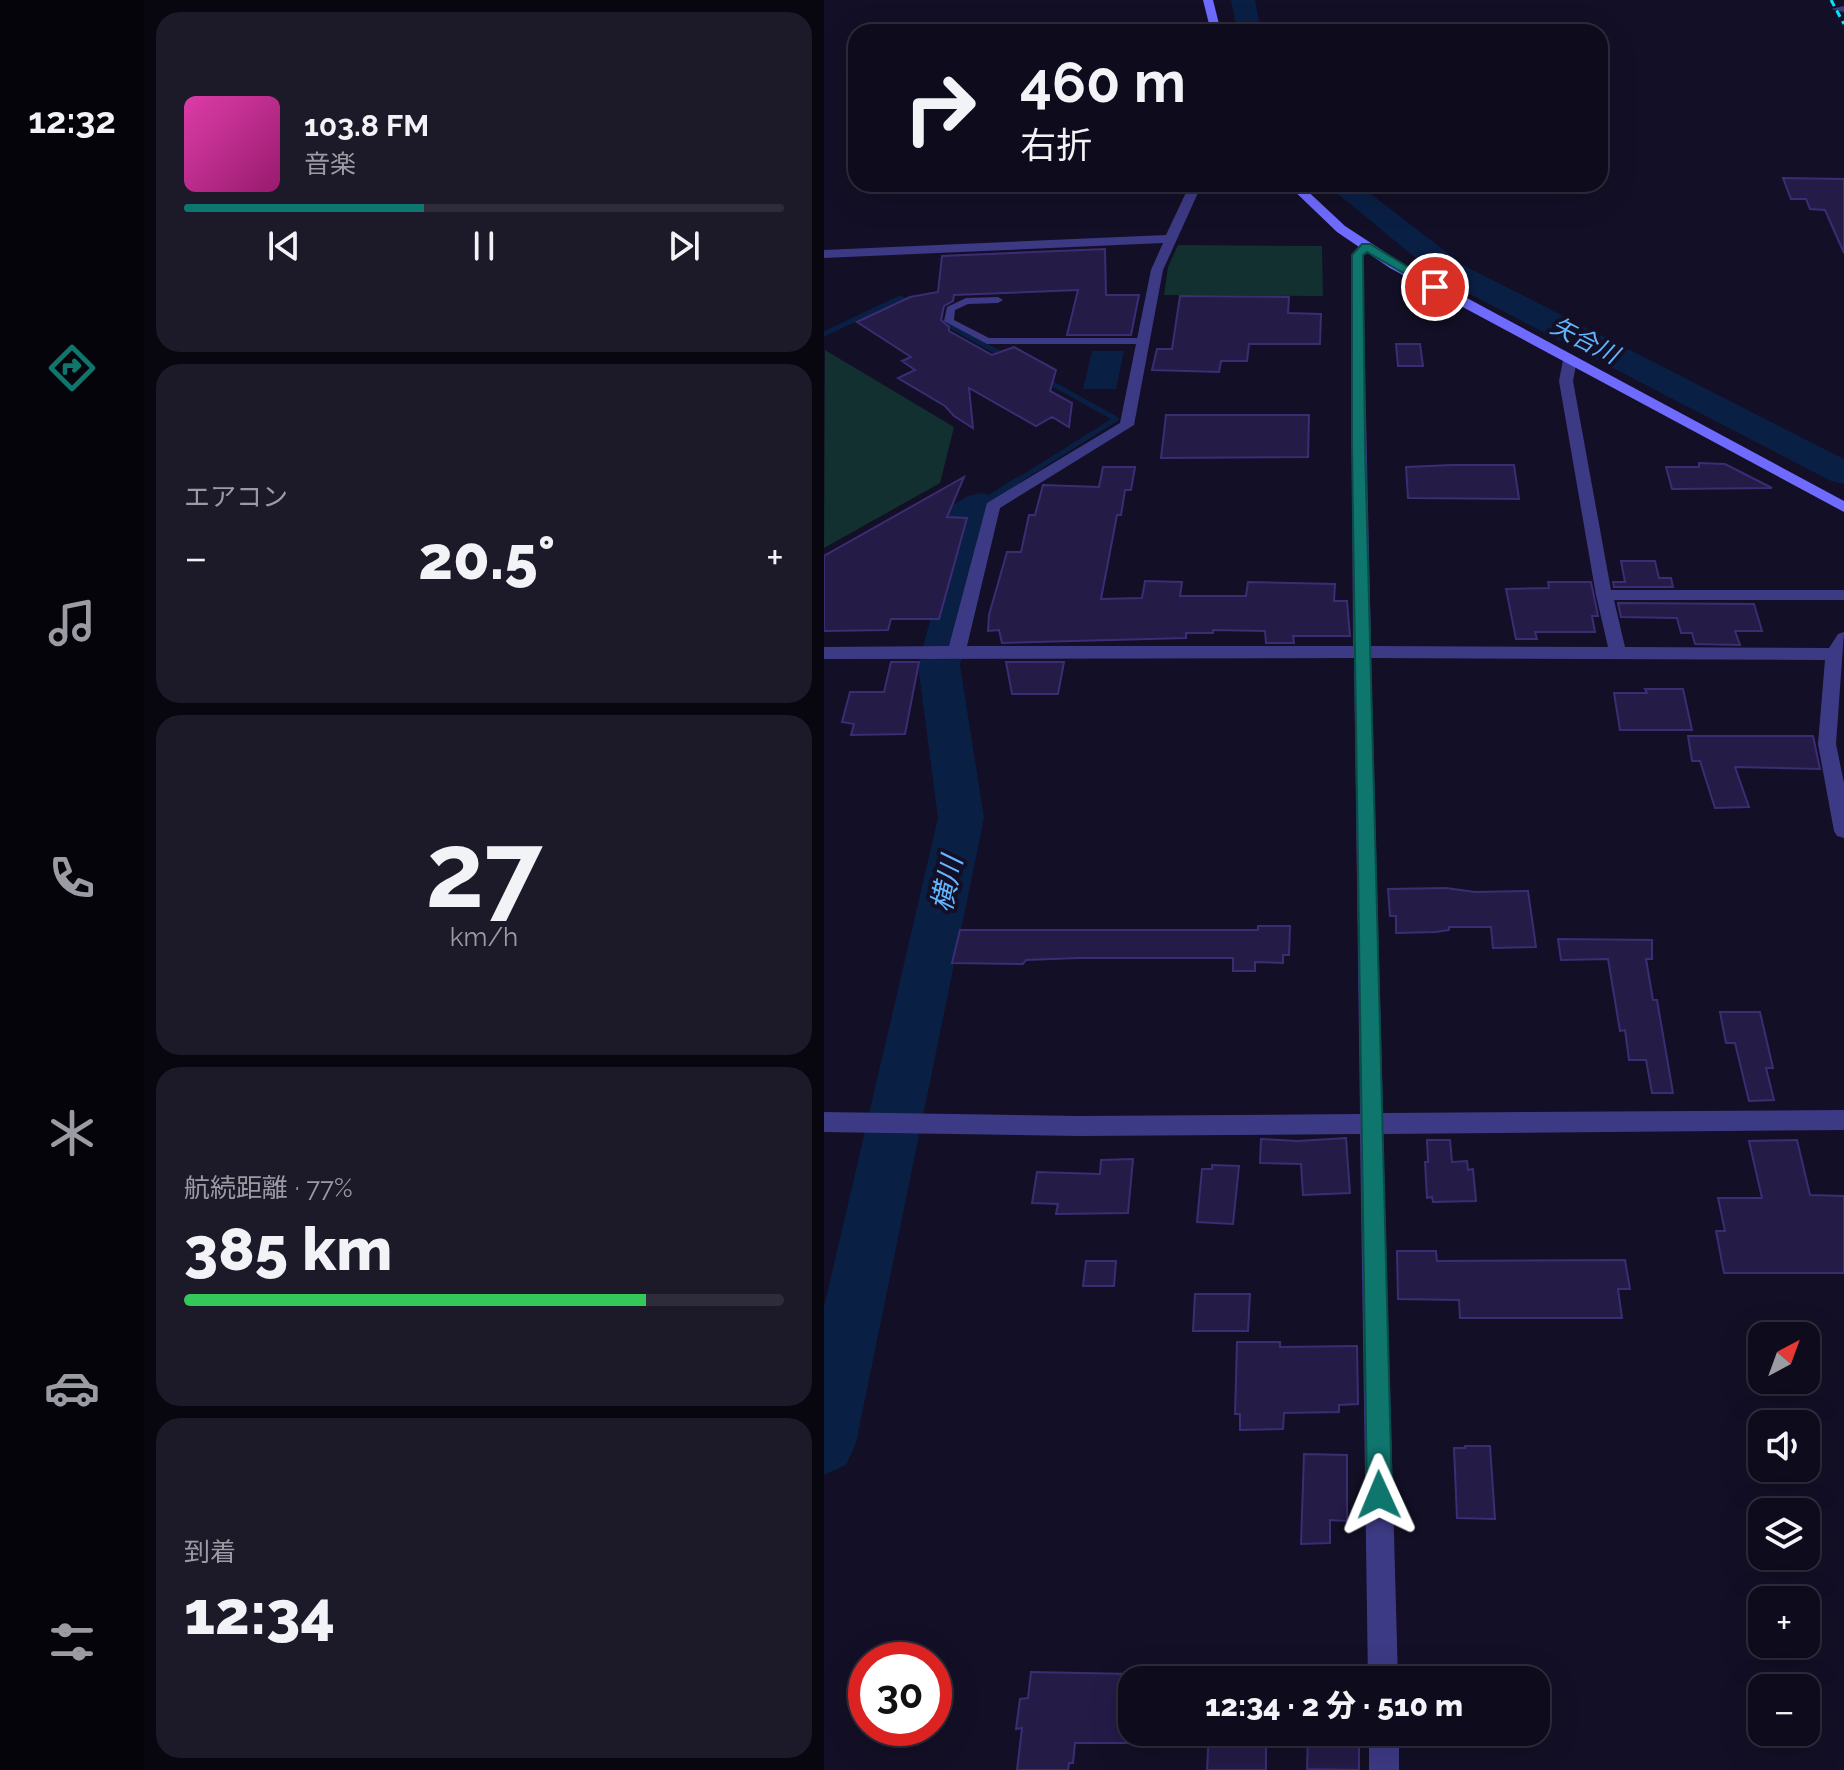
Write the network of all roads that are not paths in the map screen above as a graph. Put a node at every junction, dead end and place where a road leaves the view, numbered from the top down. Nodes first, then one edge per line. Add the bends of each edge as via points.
1 (1208, 0) edge
2 (1214, 24) edge
3 (1192, 192) edge
4 (1301, 192) edge
5 (1169, 239) junction
6 (1366, 247) junction
7 (824, 254) edge
8 (998, 300) dead end
9 (1144, 341) junction
10 (1570, 360) junction
11 (1844, 507) edge
12 (1604, 595) junction
13 (1844, 595) edge
14 (1844, 638) edge
15 (824, 653) edge
16 (1365, 653) junction
17 (955, 654) junction
18 (1618, 654) junction
19 (1834, 654) junction
20 (1844, 831) edge
21 (1844, 1120) edge
22 (824, 1122) edge
23 (1373, 1125) junction
24 (1383, 1666) edge
25 (1384, 1746) edge
26 (1384, 1770) edge

1 - 2 street
3 - 5 street
4 - 6 street
5 - 7 street
5 - 9 street via 1157,270
6 - 10 street
6 - 16 street via 1358,255 1357,273
8 - 9 lane via 966,301 950,309 949,321 987,341
9 - 17 street via 1127,425 993,506
10 - 11 street
10 - 12 street via 1566,381
12 - 13 street
12 - 18 street
14 - 19 street
15 - 17 street
16 - 17 street
16 - 18 street
16 - 23 street
18 - 19 street
19 - 20 street via 1827,744
21 - 23 street
22 - 23 street
23 - 24 street
25 - 26 street

